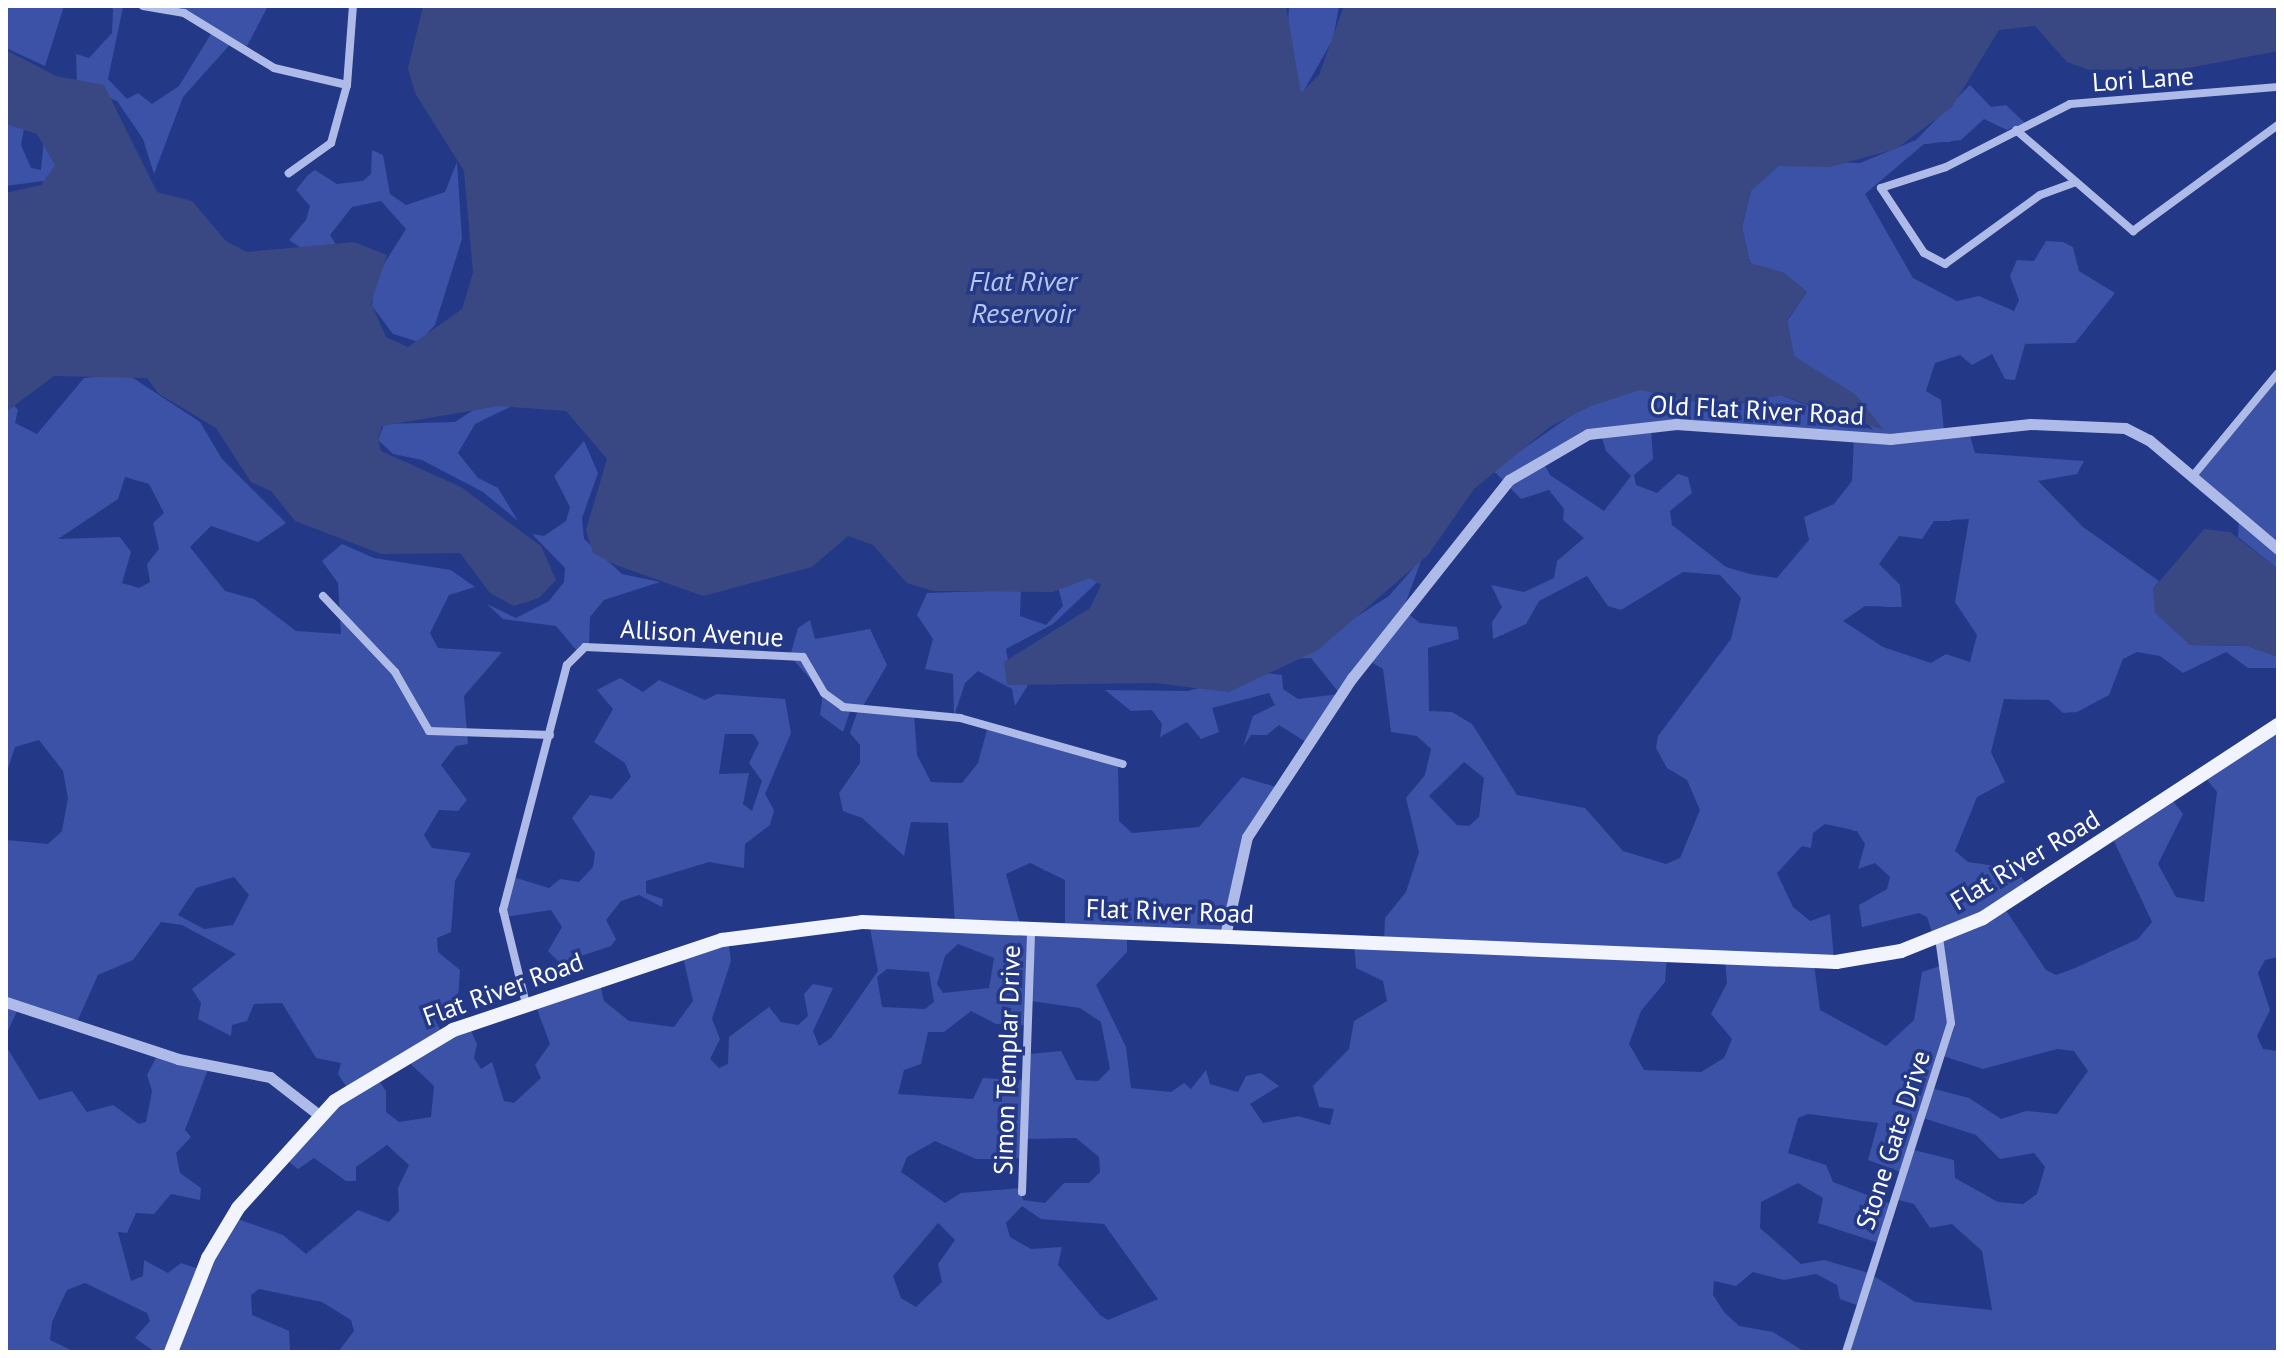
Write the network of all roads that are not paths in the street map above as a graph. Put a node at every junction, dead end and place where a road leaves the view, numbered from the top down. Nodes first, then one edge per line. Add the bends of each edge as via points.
1 (143, 6) edge
2 (353, 6) edge
3 (347, 85) junction
4 (2278, 87) edge
5 (2278, 125) edge
6 (2016, 130) junction
7 (289, 173) dead end
8 (2076, 182) junction
9 (2278, 373) edge
10 (2192, 477) junction
11 (2278, 549) edge
12 (323, 596) dead end
13 (2278, 725) edge
14 (550, 735) junction
15 (1123, 764) dead end
16 (1031, 930) junction
17 (1225, 936) junction
18 (1939, 938) junction
19 (6, 1002) edge
20 (526, 1004) junction
21 (319, 1115) junction
22 (1022, 1192) dead end
23 (171, 1352) edge
24 (1846, 1352) edge

1 - 3 street via 184,13 274,68
2 - 3 street
3 - 7 street via 331,143
4 - 6 street, Lori Lane via 2070,104
5 - 8 street via 2138,231
6 - 8 street
6 - 8 street, Lori Lane via 1946,167 1881,188 1931,259 1955,261 2033,200
9 - 10 street
10 - 11 street, Old Flat River Road
10 - 17 street, Old Flat River Road via 2140,434 2109,427 2030,424 1890,439 1639,424 1563,445 1524,467 1482,510 1306,744 1247,837
12 - 14 street via 395,672 429,731
13 - 18 main road, Flat River Road via 2007,904
14 - 15 street, Allison Avenue via 575,653 585,647 654,649 803,657 824,693 843,707 960,718
14 - 20 street via 503,910
16 - 17 main road, Flat River Road
16 - 20 main road, Flat River Road via 862,922 760,929
16 - 22 street, Simon Templar Drive
17 - 18 main road, Flat River Road via 1823,963
18 - 24 street, Stone Gate Drive via 1951,1023
19 - 21 street via 178,1059 270,1077
20 - 21 main road, Flat River Road via 412,1050
21 - 23 main road, Flat River Road via 223,1230

